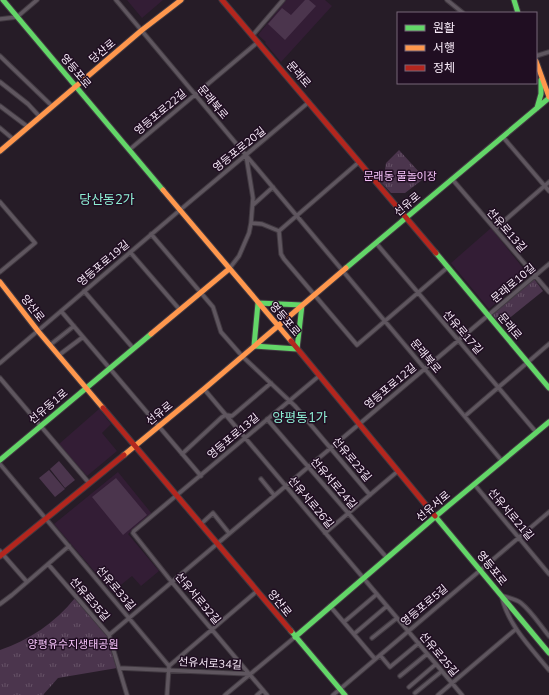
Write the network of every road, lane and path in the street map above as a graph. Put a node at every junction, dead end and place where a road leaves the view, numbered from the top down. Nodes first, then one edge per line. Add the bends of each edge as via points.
1 (3, 0) edge
2 (37, 0) edge
3 (116, 0) edge
4 (181, 0) edge
5 (222, 0) edge
6 (283, 0) edge
7 (447, 0) edge
8 (514, 0) edge
9 (462, 12) edge
10 (518, 12) edge
11 (17, 17) junction
12 (0, 19) edge
13 (142, 30) junction
14 (252, 36) junction
15 (258, 42) junction
16 (549, 52) edge
17 (0, 56) edge
18 (537, 56) edge
19 (537, 65) edge
20 (541, 75) junction
21 (0, 82) edge
22 (76, 86) junction
23 (195, 94) junction
24 (549, 98) edge
25 (309, 102) junction
26 (0, 106) edge
27 (52, 106) junction
28 (536, 108) junction
29 (40, 117) junction
30 (28, 127) junction
31 (0, 128) edge
32 (503, 137) junction
33 (13, 140) junction
34 (129, 150) junction
35 (0, 151) edge
36 (246, 155) junction
37 (359, 162) junction
38 (452, 179) junction
39 (549, 182) edge
40 (544, 186) junction
41 (273, 187) junction
42 (549, 191) edge
43 (0, 202) edge
44 (253, 205) junction
45 (180, 210) junction
46 (296, 215) junction
47 (406, 217) junction
48 (251, 223) junction
49 (495, 229) junction
50 (279, 231) junction
51 (152, 234) junction
52 (376, 243) junction
53 (130, 252) junction
54 (549, 264) edge
55 (448, 267) junction
56 (229, 269) junction
57 (342, 271) junction
58 (0, 272) edge
59 (535, 276) junction
60 (0, 282) edge
61 (84, 291) junction
62 (201, 292) junction
63 (418, 292) junction
64 (549, 292) edge
65 (315, 295) junction
66 (258, 303) junction
67 (302, 305) junction
68 (180, 310) junction
69 (61, 311) junction
70 (488, 315) junction
71 (385, 321) junction
72 (74, 326) junction
73 (278, 326) junction
74 (38, 331) junction
75 (83, 336) junction
76 (459, 340) junction
77 (549, 344) edge
78 (50, 345) junction
79 (254, 346) junction
80 (134, 348) junction
81 (297, 349) junction
82 (59, 355) junction
83 (242, 356) junction
84 (527, 362) junction
85 (0, 363) edge
86 (109, 368) junction
87 (425, 368) junction
88 (319, 376) junction
89 (0, 378) edge
90 (271, 383) junction
91 (498, 386) junction
92 (86, 387) junction
93 (549, 388) edge
94 (204, 389) junction
95 (290, 401) junction
96 (226, 415) junction
97 (465, 416) junction
98 (267, 419) junction
99 (549, 422) edge
100 (359, 424) junction
101 (40, 426) junction
102 (159, 426) junction
103 (536, 432) junction
104 (245, 438) junction
105 (135, 446) junction
106 (331, 447) junction
107 (182, 454) junction
108 (0, 460) edge
109 (502, 461) junction
110 (0, 464) edge
111 (308, 466) junction
112 (398, 471) junction
113 (201, 476) junction
114 (261, 479) dead end
115 (89, 483) junction
116 (474, 484) junction
117 (285, 486) junction
118 (274, 495) junction
119 (370, 495) junction
120 (177, 496) junction
121 (549, 512) edge
122 (349, 513) junction
123 (436, 516) junction
124 (46, 519) junction
125 (201, 524) junction
126 (229, 533) junction
127 (325, 533) junction
128 (519, 537) junction
129 (217, 543) junction
130 (69, 546) junction
131 (1, 554) edge
132 (387, 558) junction
133 (48, 564) junction
134 (480, 569) junction
135 (549, 574) edge
136 (364, 578) junction
137 (172, 581) junction
138 (27, 582) junction
139 (257, 591) junction
140 (377, 594) junction
141 (502, 595) junction
142 (0, 604) edge
143 (330, 606) junction
144 (387, 606) junction
145 (129, 618) junction
146 (397, 618) junction
147 (344, 622) junction
148 (211, 629) junction
149 (516, 629) junction
150 (408, 631) junction
151 (354, 634) junction
152 (109, 635) junction
153 (549, 636) edge
154 (295, 637) junction
155 (372, 638) dead end
156 (419, 643) junction
157 (549, 653) edge
158 (427, 654) junction
159 (380, 655) junction
160 (375, 659) junction
161 (436, 664) junction
162 (119, 668) junction
163 (169, 668) junction
164 (442, 670) junction
165 (549, 670) edge
166 (250, 674) junction
167 (400, 676) dead end
168 (452, 683) junction
169 (409, 687) dead end
170 (340, 689) junction
171 (263, 690) junction
172 (415, 693) dead end
173 (127, 695) edge
174 (167, 695) edge
175 (225, 695) edge
176 (258, 695) edge
177 (267, 695) edge
178 (333, 695) edge
179 (344, 695) edge
180 (438, 695) edge
181 (462, 695) edge

1 - 11 main road, 영등포로
2 - 11 street
3 - 13 street, 문래북로
4 - 13 main road, 당산로
5 - 14 main road, 문래로
6 - 14 street
7 - 9 street
8 - 10 main road
11 - 12 street
11 - 22 main road, 영등포로
13 - 22 main road, 당산로
13 - 23 street, 문래북로
14 - 15 main road, 문래로
15 - 23 street, 영등포로22길
15 - 25 main road, 문래로
16 - 18 street
17 - 27 street
19 - 20 main road
20 - 24 main road
20 - 28 main road via 541,94
21 - 29 street
22 - 27 main road, 당산로
22 - 34 main road, 영등포로
23 - 34 street, 영등포로22길
23 - 36 street, 문래북로
24 - 28 main road, 선유로
25 - 36 street, 영등포로20길
25 - 37 main road, 문래로
26 - 30 street
27 - 29 main road, 당산로
28 - 32 main road, 선유로
29 - 30 main road, 당산로
30 - 33 main road, 당산로
31 - 33 street
32 - 38 main road, 선유로
32 - 40 street
33 - 35 main road, 당산로
34 - 45 main road, 영등포로
36 - 41 street, 문래북로
36 - 44 street
36 - 45 street, 영등포로20길
37 - 46 street
37 - 47 main road, 문래로
38 - 47 main road, 선유로
38 - 49 street, 선유로13길
39 - 40 street
40 - 42 street
40 - 49 street
41 - 44 street
41 - 46 street, 문래북로
43 - 58 street via 35,243
44 - 48 street
45 - 51 street, 영등포로19길
45 - 56 main road, 영등포로
46 - 50 street
46 - 57 street, 문래북로
47 - 52 main road, 선유로
47 - 55 main road, 문래로
48 - 50 street via 262,224
48 - 56 street via 242,250
49 - 59 street, 선유로13길
50 - 65 street via 281,254
51 - 53 street, 영등포로19길
51 - 62 street
52 - 57 main road, 선유로
52 - 63 street, 선유로17길
53 - 61 street, 영등포로19길
53 - 68 street
54 - 59 street, 문래로10길
55 - 63 street
55 - 70 main road, 문래로
56 - 62 main road, 선유동1로
56 - 66 main road, 영등포로
57 - 65 main road, 선유로
57 - 71 street, 문래북로
59 - 64 street, 선유로13길
59 - 70 street, 문래로10길
60 - 74 main road, 양산로
61 - 69 street, 영등포로19길
61 - 80 street
62 - 68 main road, 선유동1로
62 - 83 street, 선유로23길 via 215,310 221,332
63 - 71 street
63 - 76 street, 선유로17길
65 - 67 main road, 선유로
65 - 71 street via 357,345
66 - 67 main road
66 - 73 main road, 영등포로
66 - 79 main road
67 - 73 main road, 선유로
67 - 81 main road
68 - 80 main road, 선유동1로
69 - 72 street
69 - 74 street, 영등포로19길
70 - 76 street, 영등포로12길
70 - 84 main road, 문래로
71 - 87 street, 문래북로
72 - 75 street
72 - 78 street
73 - 79 main road, 선유로
73 - 81 main road, 영등포로
74 - 78 main road, 양산로
74 - 85 street, 영등포로19길
75 - 82 street
75 - 86 street
76 - 87 street, 영등포로12길
76 - 91 street, 선유로17길
77 - 84 street
78 - 82 main road, 양산로
79 - 81 main road
79 - 83 main road, 선유로
80 - 86 main road, 선유동1로
81 - 88 main road, 영등포로
82 - 92 main road, 양산로
83 - 90 street, 선유로23길
83 - 94 main road, 선유로
84 - 91 street
84 - 93 main road, 문래로
86 - 92 main road, 선유동1로
86 - 102 street
87 - 97 street, 문래북로
87 - 100 street, 영등포로12길
88 - 95 street, 영등포로13길
88 - 100 main road, 영등포로
89 - 101 street
90 - 95 street, 선유로23길
90 - 96 street via 232,416
91 - 97 street
91 - 103 street, 선유로17길
92 - 101 main road, 선유동1로
92 - 105 main road, 양산로
94 - 96 street
94 - 102 main road, 선유로
95 - 98 street, 영등포로13길
95 - 106 street, 선유로23길
96 - 104 street
96 - 107 street
97 - 109 street, 문래북로
98 - 104 street, 영등포로13길
98 - 111 street, 선유서로24길
99 - 103 main road, 선유서로
100 - 106 street, 영등포로12길
100 - 112 main road, 영등포로
101 - 108 main road, 선유동1로
101 - 115 street
102 - 105 main road, 선유로
102 - 107 street
103 - 109 main road, 선유서로
104 - 113 street, 영등포로13길
104 - 117 street, 선유서로26길
105 - 115 main road, 선유로
105 - 120 main road, 양산로
106 - 111 street, 영등포로12길
106 - 119 street, 선유로23길
107 - 113 street
109 - 116 main road, 선유서로
110 - 124 street
111 - 117 street, 영등포로12길
111 - 122 street, 선유서로24길
112 - 119 street
112 - 123 main road, 영등포로
113 - 120 street, 영등포로13길
114 - 118 street
115 - 124 main road, 선유로
116 - 123 main road, 선유서로
116 - 128 street, 선유서로21길
117 - 118 street, 영등포로12길
117 - 127 street, 선유서로26길
118 - 126 street, 영등포로12길
119 - 122 street
120 - 125 main road, 양산로
120 - 137 street, 선유서로32길 via 133,533
121 - 128 street, 영등포로5길
122 - 127 street
122 - 132 street, 선유서로24길
123 - 132 main road, 선유서로
123 - 134 main road, 영등포로
124 - 130 street, 선유로33길
124 - 131 main road, 선유로
125 - 126 street via 213,513
125 - 129 main road, 양산로
126 - 129 street, 영등포로12길
127 - 136 street, 선유서로26길
128 - 134 street, 영등포로5길
128 - 135 street, 선유서로21길
129 - 137 street, 영등포로12길
129 - 139 main road, 양산로
130 - 133 street
130 - 145 street, 선유로33길
131 - 138 street, 선유로
132 - 136 main road, 선유서로
133 - 138 street
133 - 152 street, 선유로35길
134 - 141 main road, 영등포로
134 - 150 street, 영등포로5길
136 - 140 street, 선유로25길
136 - 143 main road, 선유서로
137 - 145 street, 영등포로12길
137 - 148 street, 선유서로32길
138 - 142 street
139 - 148 street
139 - 154 main road, 양산로
140 - 144 street, 선유로25길
140 - 147 street
141 - 149 street via 507,614
141 - 153 street via 521,604
141 - 157 main road, 영등포로
143 - 147 street
143 - 154 main road, 선유서로
144 - 146 street, 선유로25길
144 - 151 street
145 - 152 street, 영등포로12길
145 - 163 street, 선유로33길
146 - 150 street, 선유로25길
146 - 155 street
147 - 151 street
148 - 163 street
148 - 166 street, 선유서로32길
149 - 165 street
149 - 168 street
150 - 156 street, 선유로25길
150 - 159 street, 영등포로5길
151 - 160 street
152 - 162 street, 선유로35길
154 - 166 street, 선유서로
154 - 170 main road, 양산로
156 - 158 street, 선유로25길
156 - 159 street via 390,667
158 - 161 street, 선유로25길
158 - 167 street
159 - 160 street, 영등포로5길
160 - 170 street, 영등포로5길
161 - 164 street, 선유로25길
161 - 169 street
162 - 163 street, 선유서로34길
162 - 173 street, 선유로35길
163 - 166 street, 선유서로34길
163 - 174 street, 선유서로34길
164 - 168 street, 선유로25길
164 - 172 street
166 - 171 street, 선유서로32길
166 - 175 street, 선유서로
168 - 180 street
168 - 181 street, 선유로25길
170 - 178 street, 영등포로5길
170 - 179 main road, 양산로
171 - 176 street
171 - 177 street, 선유서로32길

